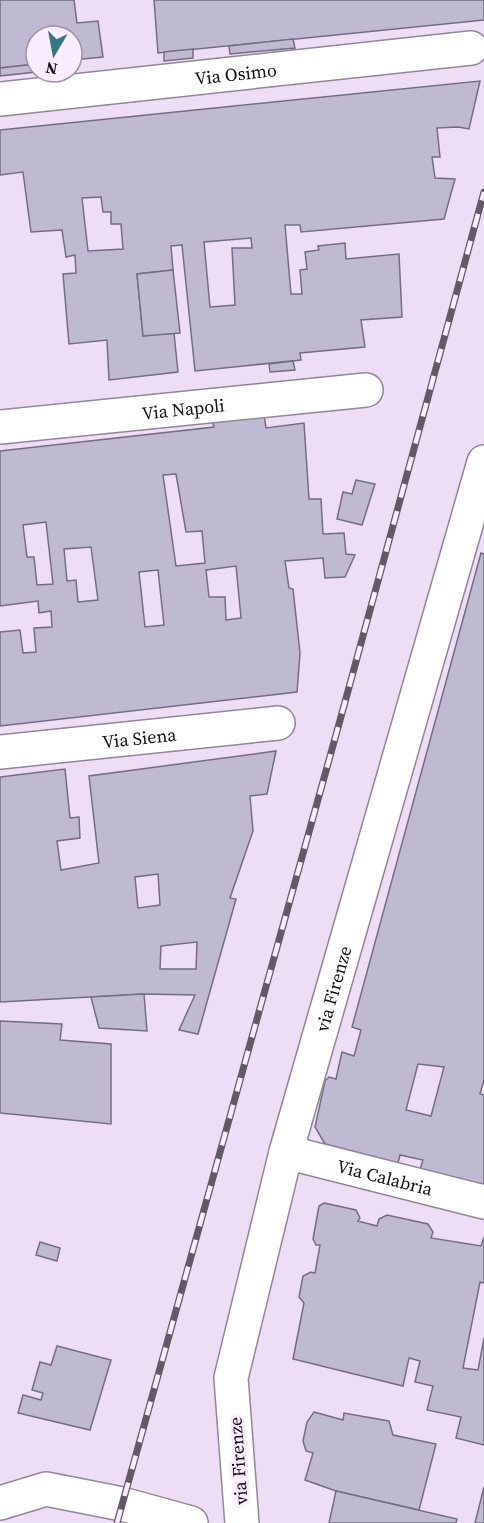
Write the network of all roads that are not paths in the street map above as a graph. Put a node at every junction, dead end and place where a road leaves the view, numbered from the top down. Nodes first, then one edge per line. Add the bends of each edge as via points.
1 (471, 48) dead end
2 (0, 99) edge
3 (366, 390) dead end
4 (0, 428) edge
5 (484, 462) edge
6 (278, 723) dead end
7 (0, 752) edge
8 (286, 1152) junction
9 (484, 1202) edge
10 (0, 1503) edge
11 (191, 1523) edge
12 (242, 1523) edge

1 - 2 street, Via Osimo
3 - 4 street, Via Napoli
5 - 8 street, via Firenze
6 - 7 street, Via Siena
8 - 9 street, Via Calabria
8 - 12 street, via Firenze via 231,1378
10 - 11 street via 46,1490 122,1504

